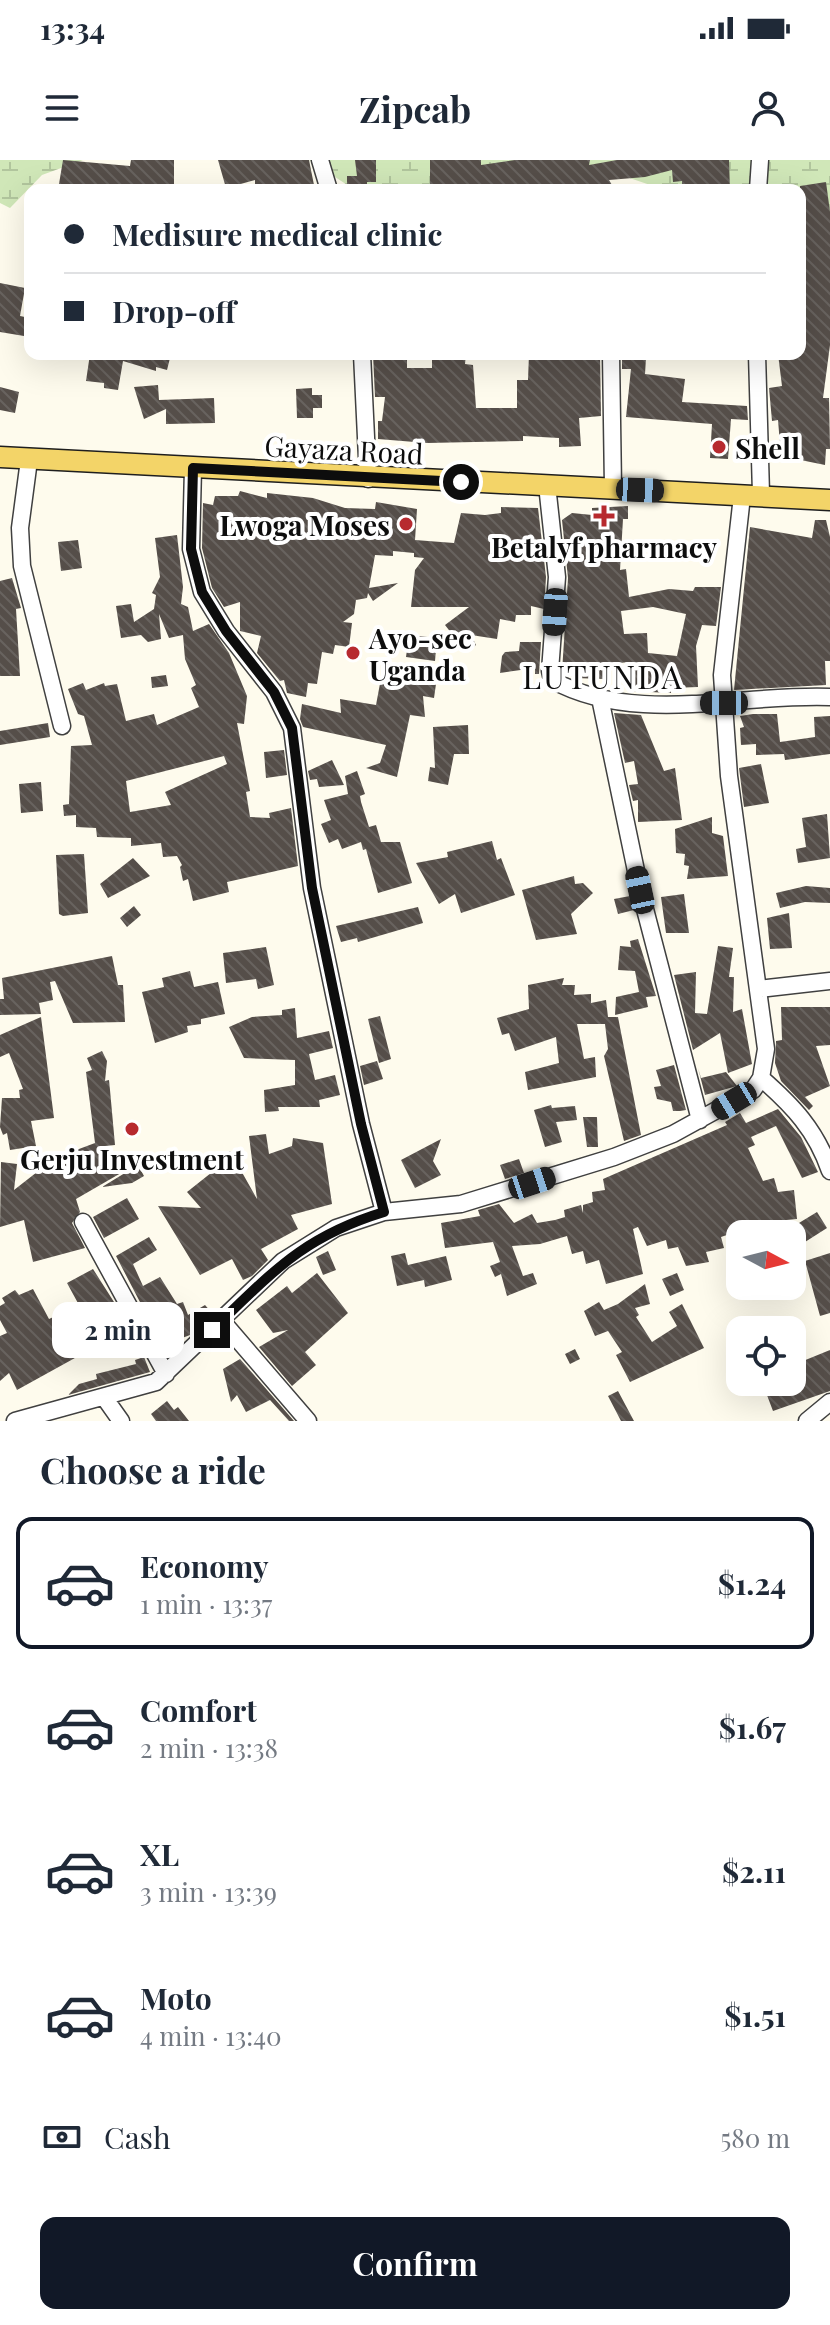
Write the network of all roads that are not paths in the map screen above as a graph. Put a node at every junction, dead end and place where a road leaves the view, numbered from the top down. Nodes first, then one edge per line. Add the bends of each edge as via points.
1 (320, 160) edge
2 (760, 160) edge
3 (327, 184) edge
4 (758, 184) edge
5 (362, 360) edge
6 (611, 360) edge
7 (757, 360) edge
8 (0, 457) edge
9 (29, 460) junction
10 (193, 468) junction
11 (368, 479) junction
12 (547, 485) junction
13 (613, 488) junction
14 (751, 495) junction
15 (830, 500) edge
16 (830, 697) edge
17 (600, 698) junction
18 (724, 703) junction
19 (62, 726) dead end
20 (830, 981) edge
21 (759, 989) junction
22 (761, 1078) junction
23 (700, 1120) junction
24 (830, 1171) edge
25 (384, 1212) junction
26 (83, 1222) dead end
27 (222, 1321) junction
28 (166, 1374) junction
29 (104, 1397) junction
30 (830, 1402) edge
31 (15, 1421) edge
32 (121, 1421) edge
33 (308, 1421) edge
34 (807, 1421) edge

1 - 3 street
2 - 4 street
5 - 11 street
6 - 13 street
7 - 14 street
8 - 9 main road, Gayaza Road
9 - 10 main road, Gayaza Road
9 - 19 street via 20,528 22,566
10 - 11 main road, Gayaza Road
10 - 25 street via 191,549 202,592 274,692 292,728 312,888
11 - 12 main road, Gayaza Road
12 - 13 main road, Gayaza Road
12 - 17 street via 557,577 552,680
13 - 14 main road, Gayaza Road
14 - 15 main road, Gayaza Road
14 - 18 street via 722,675
16 - 18 street
17 - 18 street
17 - 23 street via 640,890
18 - 21 street
20 - 21 street
21 - 22 street via 766,1049
22 - 23 street via 753,1090
22 - 24 street via 804,1118
23 - 25 street via 614,1157 510,1190 461,1204
25 - 27 street via 336,1228 302,1247
26 - 28 street
27 - 28 street
27 - 33 street
28 - 29 street via 144,1387
29 - 31 street
29 - 32 street
30 - 34 street

